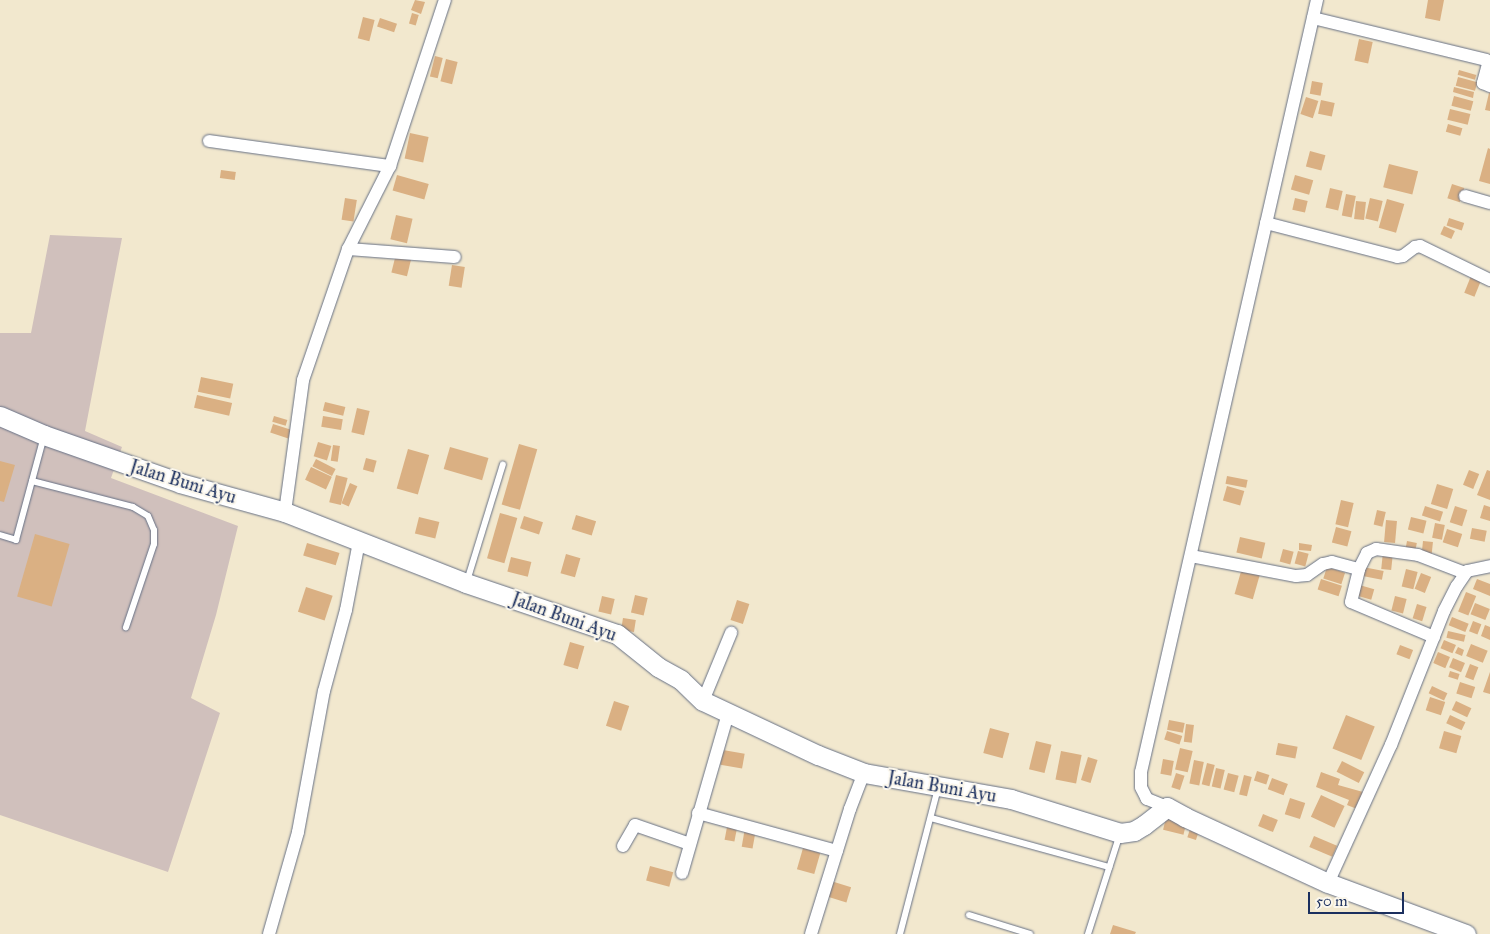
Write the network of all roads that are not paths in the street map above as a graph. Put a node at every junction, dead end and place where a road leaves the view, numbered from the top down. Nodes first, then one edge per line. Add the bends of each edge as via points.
1 (445, 0) edge
2 (1317, 0) edge
3 (1313, 18) junction
4 (1490, 86) edge
5 (209, 141) dead end
6 (390, 166) junction
7 (1465, 196) dead end
8 (1490, 203) edge
9 (1266, 223) junction
10 (348, 249) junction
11 (455, 257) dead end
12 (1490, 280) edge
13 (0, 416) edge
14 (44, 435) junction
15 (503, 464) dead end
16 (32, 481) junction
17 (285, 512) junction
18 (0, 535) edge
19 (359, 542) junction
20 (1190, 556) junction
21 (1490, 566) edge
22 (1360, 569) junction
23 (1465, 573) junction
24 (466, 583) junction
25 (126, 626) dead end
26 (730, 633) dead end
27 (1434, 637) junction
28 (703, 701) junction
29 (728, 714) junction
30 (864, 773) junction
31 (938, 786) junction
32 (1164, 810) junction
33 (698, 813) junction
34 (930, 818) junction
35 (1120, 833) junction
36 (690, 844) junction
37 (623, 846) dead end
38 (837, 851) junction
39 (1109, 867) junction
40 (682, 873) dead end
41 (1328, 883) junction
42 (969, 916) dead end
43 (269, 934) edge
44 (811, 934) edge
45 (900, 934) edge
46 (1030, 934) edge
47 (1088, 934) edge
48 (1466, 934) edge

1 - 6 street
2 - 3 street
3 - 4 street via 1486,60 1488,64 1483,82
3 - 9 street
5 - 6 street
6 - 10 street
7 - 8 street
9 - 12 street via 1397,257 1420,246
9 - 20 street
10 - 11 street
10 - 17 street via 303,380
13 - 14 main road, Jalan Buni Ayu
14 - 16 lane
14 - 17 main road, Jalan Buni Ayu via 180,484
15 - 24 lane
16 - 18 lane via 16,540
16 - 25 lane via 133,507 148,516 154,530 154,544
17 - 19 main road, Jalan Buni Ayu
19 - 24 main road, Jalan Buni Ayu
19 - 43 street via 346,610 324,691 298,832
20 - 22 street via 1296,576 1307,575 1332,562
20 - 32 street via 1142,772 1141,786 1147,799
21 - 23 street
22 - 23 street via 1367,553 1376,549 1418,555
22 - 27 street via 1351,602
23 - 27 street
24 - 28 main road, Jalan Buni Ayu via 617,634 658,667 681,680
26 - 28 street
27 - 41 street via 1391,745
28 - 29 main road, Jalan Buni Ayu
29 - 30 main road, Jalan Buni Ayu via 818,756
29 - 33 street
30 - 31 main road, Jalan Buni Ayu
30 - 38 street
31 - 34 lane
31 - 35 main road, Jalan Buni Ayu via 1011,799
32 - 35 main road via 1134,831
32 - 41 main road
33 - 36 street
33 - 38 street
34 - 39 lane
34 - 45 lane
35 - 39 lane
36 - 37 street via 635,825
36 - 40 street
38 - 44 street
39 - 47 lane
41 - 48 main road
42 - 46 lane

